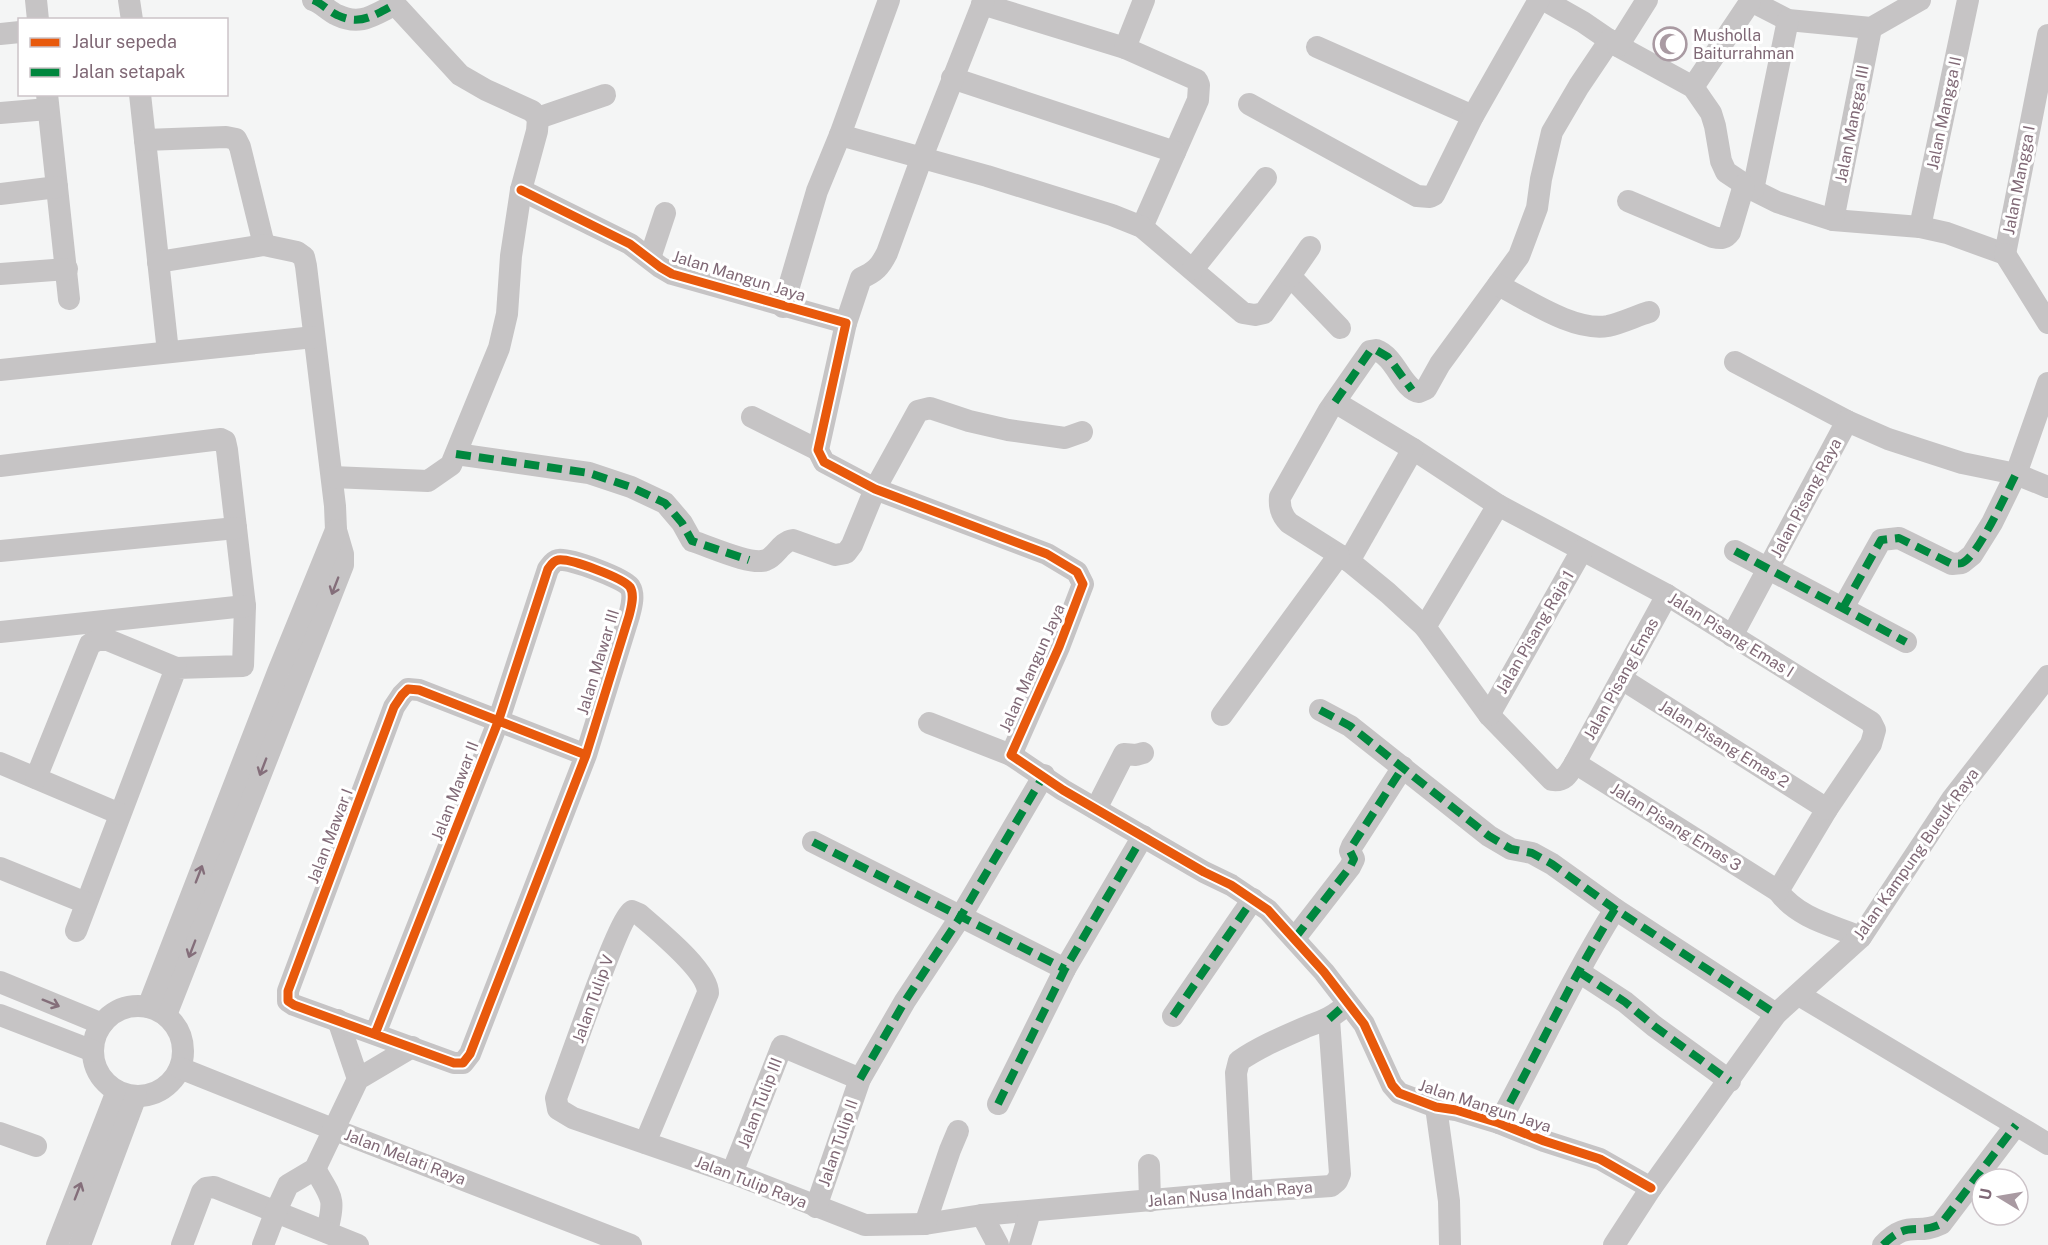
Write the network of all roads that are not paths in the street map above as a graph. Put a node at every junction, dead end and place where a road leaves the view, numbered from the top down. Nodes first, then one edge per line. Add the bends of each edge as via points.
1 (36, 0) edge
2 (129, 0) edge
3 (313, 0) edge
4 (889, 0) edge
5 (1144, 0) edge
6 (1539, 0) edge
7 (1544, 0) edge
8 (1647, 0) edge
9 (1920, 0) edge
10 (1968, 0) edge
11 (1750, 1) edge
12 (392, 2) edge
13 (982, 2) edge
14 (38, 18) edge
15 (132, 18) edge
16 (1788, 20) junction
17 (1871, 28) junction
18 (18, 32) edge
19 (0, 34) edge
20 (2048, 35) edge
21 (1614, 43) junction
22 (1317, 47) dead end
23 (1125, 48) junction
24 (952, 78) junction
25 (1693, 87) junction
26 (605, 95) dead end
27 (140, 96) edge
28 (47, 102) edge
29 (1249, 104) dead end
30 (0, 113) edge
31 (1473, 117) junction
32 (538, 118) junction
33 (840, 135) junction
34 (145, 140) junction
35 (1175, 152) junction
36 (921, 157) junction
37 (1266, 178) dead end
38 (57, 187) junction
39 (1749, 188) junction
40 (521, 190) junction
41 (0, 194) edge
42 (1628, 201) dead end
43 (665, 213) dead end
44 (1833, 220) junction
45 (1142, 227) junction
46 (1920, 227) junction
47 (264, 245) junction
48 (1310, 247) dead end
49 (2005, 254) junction
50 (650, 258) junction
51 (158, 262) junction
52 (67, 269) junction
53 (1193, 269) junction
54 (0, 274) edge
55 (1290, 276) junction
56 (1498, 285) junction
57 (69, 299) dead end
58 (783, 307) junction
59 (1649, 312) dead end
60 (846, 323) junction
61 (2048, 323) edge
62 (1340, 328) dead end
63 (314, 336) junction
64 (168, 352) junction
65 (1735, 362) dead end
66 (0, 370) edge
67 (2048, 383) edge
68 (1335, 402) junction
69 (752, 417) dead end
70 (1847, 421) junction
71 (1082, 432) dead end
72 (1413, 449) junction
73 (818, 450) junction
74 (456, 453) junction
75 (0, 466) edge
76 (2016, 474) junction
77 (332, 477) junction
78 (2048, 487) edge
79 (875, 489) junction
80 (1498, 505) junction
81 (236, 528) junction
82 (336, 530) junction
83 (1582, 550) junction
84 (0, 551) edge
85 (1735, 551) dead end
86 (1344, 558) junction
87 (558, 560) joint
88 (1768, 569) junction
89 (1667, 595) junction
90 (245, 606) junction
91 (1843, 608) junction
92 (1425, 627) junction
93 (0, 632) edge
94 (1732, 636) junction
95 (1906, 642) dead end
96 (243, 666) junction
97 (176, 668) junction
98 (278, 672) junction
99 (2048, 676) edge
100 (1622, 679) junction
101 (1320, 710) dead end
102 (1222, 715) dead end
103 (1489, 715) junction
104 (498, 722) junction
105 (929, 723) dead end
106 (1143, 753) dead end
107 (1011, 754) junction
108 (586, 755) junction
109 (0, 763) edge
110 (1575, 763) junction
111 (1402, 767) junction
112 (1044, 775) junction
113 (36, 778) junction
114 (1096, 809) junction
115 (1827, 809) junction
116 (120, 814) junction
117 (1143, 836) junction
118 (813, 842) dead end
119 (0, 868) edge
120 (1778, 891) junction
121 (1253, 899) junction
122 (86, 903) junction
123 (1615, 909) junction
124 (961, 916) junction
125 (76, 931) dead end
126 (1861, 937) junction
127 (1295, 938) junction
128 (1065, 969) junction
129 (1578, 972) junction
130 (0, 982) edge
131 (1799, 995) junction
132 (1347, 1003) junction
133 (157, 1011) junction
134 (1776, 1014) junction
135 (0, 1015) edge
136 (1173, 1016) dead end
137 (1329, 1019) junction
138 (338, 1020) junction
139 (102, 1024) junction
140 (375, 1034) junction
141 (412, 1047) junction
142 (93, 1051) junction
143 (180, 1068) junction
144 (358, 1079) junction
145 (860, 1079) junction
146 (1730, 1081) junction
147 (126, 1094) junction
148 (556, 1098) joint
149 (998, 1104) dead end
150 (1436, 1107) junction
151 (1499, 1123) junction
152 (2016, 1125) junction
153 (335, 1130) junction
154 (958, 1131) dead end
155 (0, 1133) edge
156 (645, 1143) junction
157 (2048, 1144) edge
158 (36, 1146) dead end
159 (1149, 1165) dead end
160 (315, 1169) junction
161 (732, 1173) junction
162 (1651, 1188) junction
163 (1242, 1192) junction
164 (1150, 1201) junction
165 (816, 1207) junction
166 (276, 1211) junction
167 (1030, 1212) junction
168 (971, 1217) junction
169 (925, 1224) junction
170 (327, 1232) junction
171 (353, 1244) edge
172 (57, 1245) edge
173 (80, 1245) edge
174 (182, 1245) edge
175 (263, 1245) edge
176 (631, 1245) edge
177 (998, 1245) edge
178 (1020, 1245) edge
179 (1450, 1245) edge
180 (1614, 1245) edge
181 (1883, 1245) edge

1 - 14 street
2 - 15 street
3 - 12 street via 352,21 362,20
4 - 33 street
5 - 23 street
6 - 31 street
7 - 21 street
8 - 21 street
9 - 17 street
10 - 46 street, Jalan Mangga II
11 - 16 street
11 - 25 street
12 - 32 street via 460,75 532,111
13 - 23 street
13 - 24 street
16 - 17 street
16 - 39 street
17 - 44 street, Jalan Mangga III
18 - 19 street
20 - 49 street, Jalan Mangga I
21 - 25 street
21 - 56 street via 1579,86 1552,132 1537,208 1519,256
22 - 31 street
23 - 35 street via 1197,80 1198,100
24 - 35 street
24 - 36 street
25 - 39 street via 1711,113 1726,172
26 - 32 street
27 - 34 street
28 - 30 street
28 - 38 street
29 - 31 street via 1422,198 1434,195
32 - 40 street
33 - 36 street
33 - 58 street via 817,191
34 - 47 street via 236,139
34 - 51 street
35 - 45 street
36 - 45 street
36 - 60 street via 886,253 880,266 861,278
37 - 53 street
38 - 41 street
38 - 52 street
39 - 42 street via 1730,232 1722,239
39 - 44 street via 1777,202
40 - 50 street, Jalan Mangun Jaya via 630,244
40 - 74 street via 507,314 499,348
43 - 50 street
44 - 46 street
45 - 53 street
46 - 49 street
47 - 51 street
47 - 63 street via 304,257
48 - 55 street
49 - 61 street
50 - 58 street, Jalan Mangun Jaya via 685,279
51 - 64 street
52 - 54 street
52 - 57 street
53 - 55 street via 1249,315 1264,312
55 - 62 street
56 - 59 street via 1564,319 1589,325 1608,326
56 - 68 street via 1426,389 1419,393 1412,390 1388,357 1376,350 1370,351
58 - 60 street, Jalan Mangun Jaya
60 - 73 street
63 - 64 street
63 - 77 street
64 - 66 street
65 - 70 street
67 - 76 street
68 - 72 street, Jalan Pisang Emas I
68 - 86 street via 1280,497 1280,508 1284,518
69 - 73 street, Jalan Mangun Jaya
70 - 76 street, Jalan Pisang Raya via 1962,464
70 - 88 street, Jalan Pisang Raya
71 - 79 street via 1065,438 1008,430 930,408 918,411
72 - 80 street, Jalan Pisang Emas I
72 - 86 street
73 - 79 street, Jalan Mangun Jaya via 824,462
74 - 77 street via 451,465 428,481
74 - 79 street via 589,473 631,487 665,503 692,541 749,560 765,561 785,542 793,540 835,555 844,554 852,545
75 - 81 street via 223,439
76 - 78 street, Jalan Pisang Raya
76 - 91 street via 1992,523 1972,555 1962,563 1953,564 1899,538 1881,540
77 - 82 street
79 - 107 street, Jalan Mangun Jaya via 1047,554 1080,578 1083,584 1076,608
80 - 83 street, Jalan Pisang Emas I
80 - 92 street
81 - 84 street
81 - 90 street
82 - 98 street
82 -> 133 street via 343,565
83 - 89 street, Jalan Pisang Emas I
83 - 103 street, Jalan Pisang Raja 1
85 - 88 street
86 - 92 street
86 - 102 street
87 - 104 street, Jalan Mawar II via 548,569
87 - 108 street, Jalan Mawar III via 571,561 622,581 632,594 629,616
88 - 91 street
88 - 94 street, Jalan Pisang Raya
89 - 94 street, Jalan Pisang Emas I
89 - 100 street, Jalan Pisang Emas
90 - 93 street
90 - 96 street
91 - 95 street
92 - 103 street
94 - 115 street, Jalan Pisang Emas I via 1874,726 1871,744
96 - 97 street
96 - 98 street
97 - 113 street via 108,640 90,644
97 - 116 street
133 -> 98 street
99 - 126 street, Jalan Kampung Bueuk Raya via 1952,799
100 - 110 street, Jalan Pisang Emas
100 - 115 street, Jalan Pisang Emas 2
101 - 111 street via 1350,726
103 - 110 street via 1552,780 1565,778
104 - 108 street
104 - 138 street, Jalan Mawar I via 412,688 394,707 288,991 291,1003
104 - 140 street, Jalan Mawar II
105 - 107 street
106 - 114 street via 1124,754
107 - 112 street, Jalan Mangun Jaya
108 - 141 street, Jalan Mawar I via 470,1054 457,1064
109 - 113 street
110 - 120 street, Jalan Pisang Emas 3
111 - 123 street via 1489,836 1552,864
111 - 127 street via 1352,846 1350,867
112 - 114 street, Jalan Mangun Jaya
112 - 124 street, Jalan Tulip II
113 - 116 street
114 - 117 street, Jalan Mangun Jaya
115 - 120 street, Jalan Pisang Emas I
116 - 122 street
117 - 121 street, Jalan Mangun Jaya
117 - 128 street
118 - 124 street
119 - 122 street
120 - 126 street via 1799,912
121 - 127 street, Jalan Mangun Jaya
121 - 136 street
122 - 125 street
123 - 129 street
123 - 134 street
124 - 128 street
124 - 145 street, Jalan Tulip II
126 - 131 street, Jalan Kampung Bueuk Raya
127 - 132 street, Jalan Mangun Jaya
128 - 149 street
129 - 146 street via 1626,1002
129 - 151 street
130 -> 139 street
131 - 134 street, Jalan Kampung Bueuk Raya
131 - 152 street
132 - 137 street
132 - 150 street, Jalan Mangun Jaya via 1364,1024 1392,1085 1399,1093
133 - 139 street via 131,1007 115,1012
133 - 143 street via 178,1030 183,1049
134 - 146 street, Jalan Kampung Bueuk Raya
135 - 142 street
137 - 163 street via 1266,1045 1238,1064
137 - 163 street, Jalan Nusa Indah Raya via 1340,1174 1337,1181 1331,1186
138 - 140 street, Jalan Mawar I
138 - 144 street
139 - 142 street
140 - 141 street, Jalan Mawar I
141 - 144 street
142 - 147 street via 99,1074 107,1084
143 - 147 street via 173,1080 150,1095
143 - 153 street, Jalan Melati Raya
144 - 153 street
145 - 161 street, Jalan Tulip III via 782,1046
145 - 165 street, Jalan Tulip II
146 - 162 street, Jalan Kampung Bueuk Raya
172 -> 147 street
147 - 173 street
148 - 156 street, Jalan Tulip Raya via 562,1112
148 - 156 street, Jalan Tulip V via 615,940 632,911 695,966 708,986
150 - 151 street, Jalan Mangun Jaya
150 - 179 street via 1449,1201
151 - 162 street, Jalan Mangun Jaya via 1600,1160
152 - 157 street
152 - 181 street via 1941,1224 1905,1229
153 - 160 street
153 - 176 street, Jalan Melati Raya
154 - 169 street
155 - 158 street
156 - 161 street, Jalan Tulip Raya
159 - 164 street
160 - 166 street via 290,1183
160 - 170 street via 333,1202
161 - 165 street, Jalan Tulip Raya
162 - 180 street, Jalan Kampung Bueuk Raya
163 - 164 street, Jalan Nusa Indah Raya
164 - 167 street, Jalan Nusa Indah Raya
165 - 169 street, Jalan Tulip Raya via 865,1226
166 - 170 street
166 - 174 street via 210,1187 202,1192
166 - 175 street
167 - 168 street, Jalan Nusa Indah Raya
167 - 178 street
168 - 169 street, Jalan Tulip Raya
168 - 177 street
170 - 171 street

